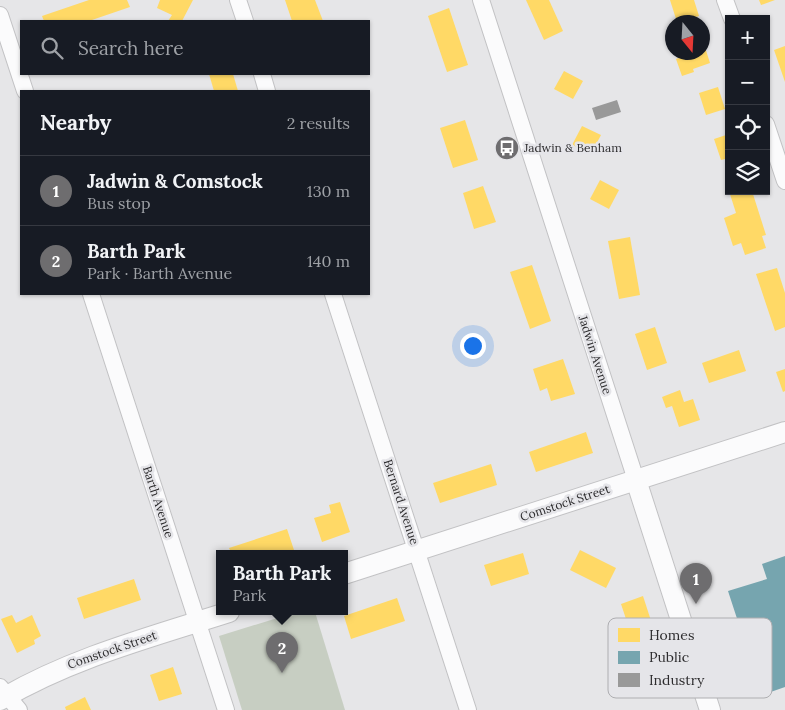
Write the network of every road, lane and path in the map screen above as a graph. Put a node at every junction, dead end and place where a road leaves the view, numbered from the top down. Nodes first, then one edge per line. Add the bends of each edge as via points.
1 (238, 0) edge
2 (481, 0) edge
3 (726, 0) edge
4 (0, 15) edge
5 (731, 15) edge
6 (244, 20) edge
7 (262, 75) edge
8 (25, 90) edge
9 (267, 90) edge
10 (770, 136) edge
11 (785, 181) edge
12 (91, 295) edge
13 (334, 295) edge
14 (785, 432) edge
15 (636, 480) junction
16 (417, 550) junction
17 (348, 573) edge
18 (219, 615) edge
19 (680, 618) edge
20 (197, 622) junction
21 (7, 698) edge
22 (706, 698) edge
23 (226, 710) edge
24 (468, 710) edge
25 (710, 710) edge

1 - 6 street
2 - 15 street, Jadwin Avenue
3 - 5 street
4 - 8 street
7 - 9 street
10 - 11 street
12 - 20 street, Barth Avenue
13 - 16 street, Bernard Avenue
14 - 15 street, Comstock Street
15 - 16 street, Comstock Street
15 - 19 street, Jadwin Avenue
16 - 17 street, Comstock Street
16 - 24 street, Bernard Avenue
18 - 20 street, Comstock Street
20 - 21 street, Comstock Street via 93,655 54,671
20 - 23 street, Barth Avenue
22 - 25 street, Jadwin Avenue

